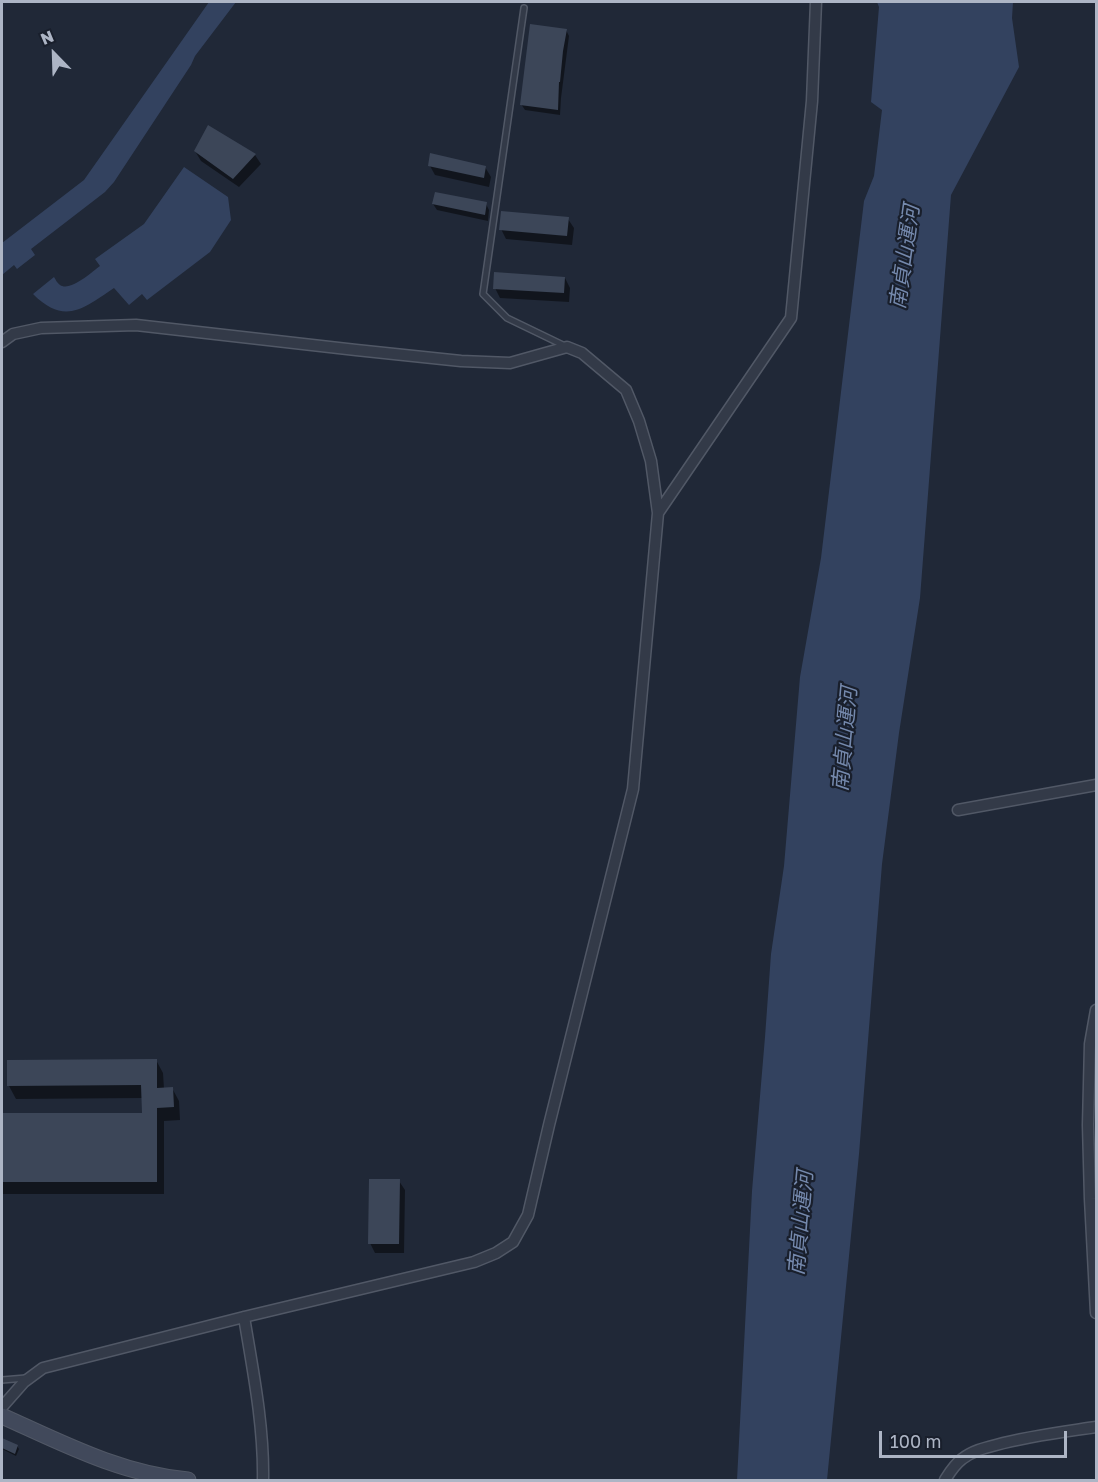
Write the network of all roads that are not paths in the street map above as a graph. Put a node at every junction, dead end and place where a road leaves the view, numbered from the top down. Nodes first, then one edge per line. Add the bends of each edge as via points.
1 (816, 2) edge
2 (524, 8) dead end
3 (2, 342) edge
4 (567, 347) junction
5 (658, 513) junction
6 (1096, 784) edge
7 (958, 810) dead end
8 (1096, 1010) edge
9 (1096, 1313) edge
10 (244, 1317) junction
11 (30, 1378) junction
12 (2, 1380) edge
13 (2, 1407) edge
14 (2, 1416) edge
15 (1096, 1427) edge
16 (188, 1480) edge
17 (263, 1480) edge
18 (945, 1480) edge

1 - 5 street via 812,101 791,318
2 - 4 lane via 483,294 507,318
3 - 4 street via 14,334 41,328 136,325 500,363
4 - 5 street via 582,353 626,390 651,461
5 - 10 street via 633,789 528,1215 513,1242 474,1262
6 - 7 street
8 - 9 street via 1090,1044 1088,1125
10 - 11 street via 43,1368
10 - 17 street via 263,1453
11 - 12 lane
11 - 13 street
14 - 16 street via 94,1457 132,1470
15 - 18 street via 975,1451 952,1468

